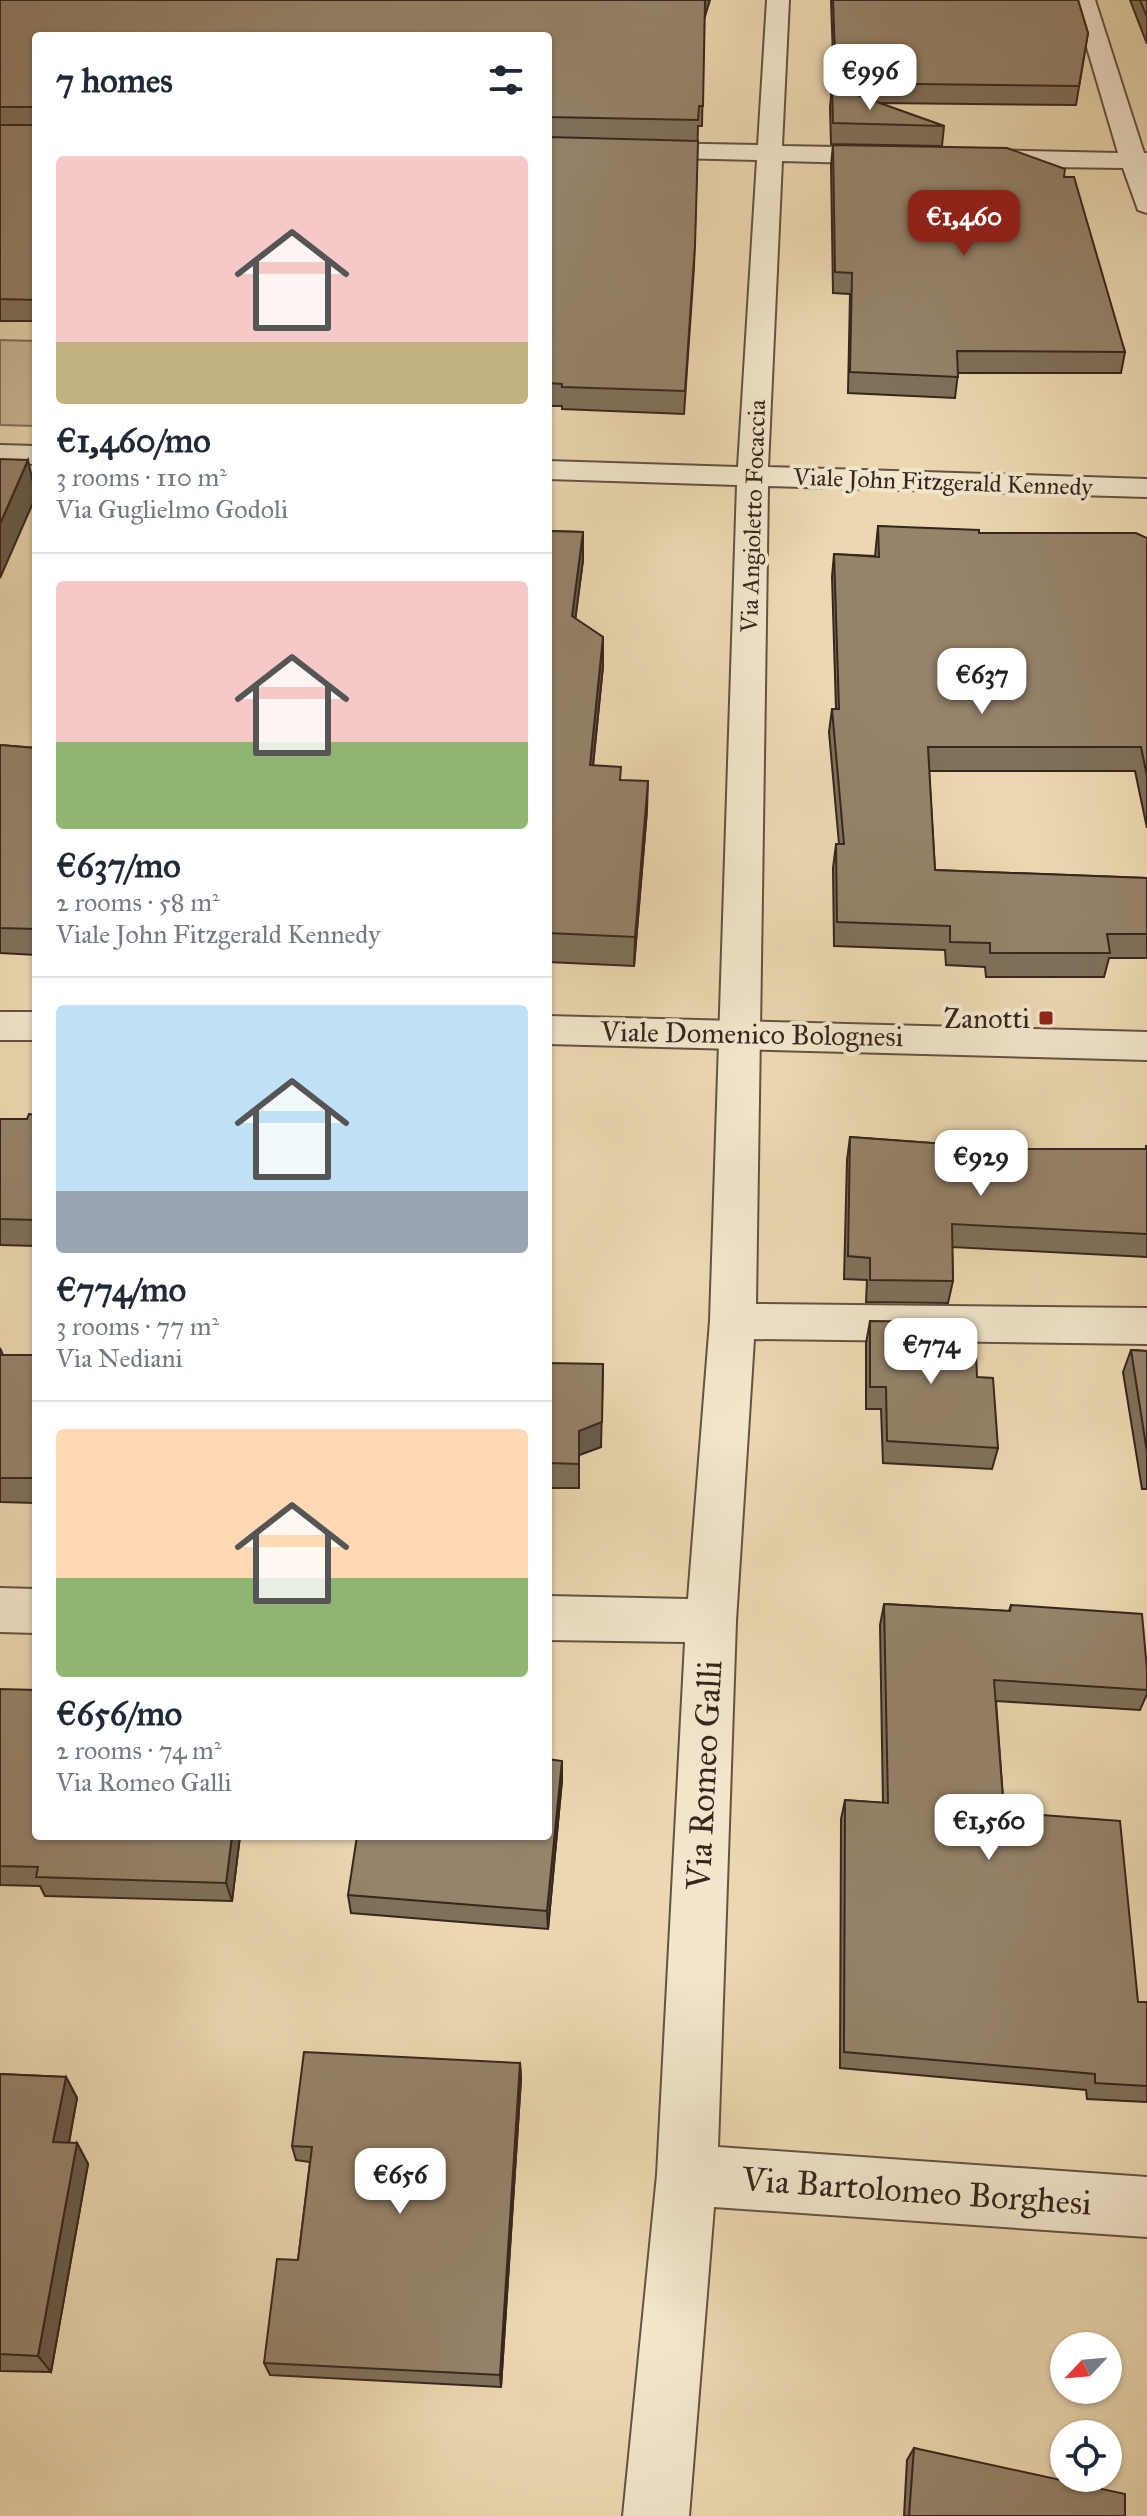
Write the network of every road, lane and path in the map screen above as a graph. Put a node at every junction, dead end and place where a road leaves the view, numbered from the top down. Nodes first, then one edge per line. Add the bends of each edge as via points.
1 (778, 0) edge
2 (1084, 0) edge
3 (552, 148) edge
4 (771, 153) junction
5 (913, 156) edge
6 (960, 157) edge
7 (1140, 161) edge
8 (1147, 205) edge
9 (0, 454) edge
10 (32, 455) edge
11 (552, 470) edge
12 (753, 476) junction
13 (1147, 488) edge
14 (0, 1026) edge
15 (32, 1026) edge
16 (552, 1030) edge
17 (738, 1032) junction
18 (1147, 1046) edge
19 (733, 1321) junction
20 (1147, 1326) edge
21 (0, 1610) edge
22 (32, 1611) edge
23 (552, 1618) edge
24 (711, 1621) junction
25 (687, 2175) junction
26 (1147, 2207) edge
27 (656, 2516) edge

1 - 4 street, Via Angioletto Focaccia
2 - 7 street
3 - 4 street
4 - 5 street
4 - 12 street, Via Angioletto Focaccia
6 - 7 street
7 - 8 street
9 - 10 street
11 - 12 street, Viale John Fitzgerald Kennedy
12 - 13 street, Viale John Fitzgerald Kennedy
12 - 17 street, Via Angioletto Focaccia
14 - 15 street
16 - 17 street, Viale Domenico Bolognesi
17 - 18 street, Viale Domenico Bolognesi
17 - 19 street, Via Romeo Galli
19 - 20 street
19 - 24 street, Via Romeo Galli
21 - 22 street
23 - 24 street
24 - 25 street, Via Romeo Galli
25 - 26 street, Via Bartolomeo Borghesi
25 - 27 street, Via Romeo Galli

